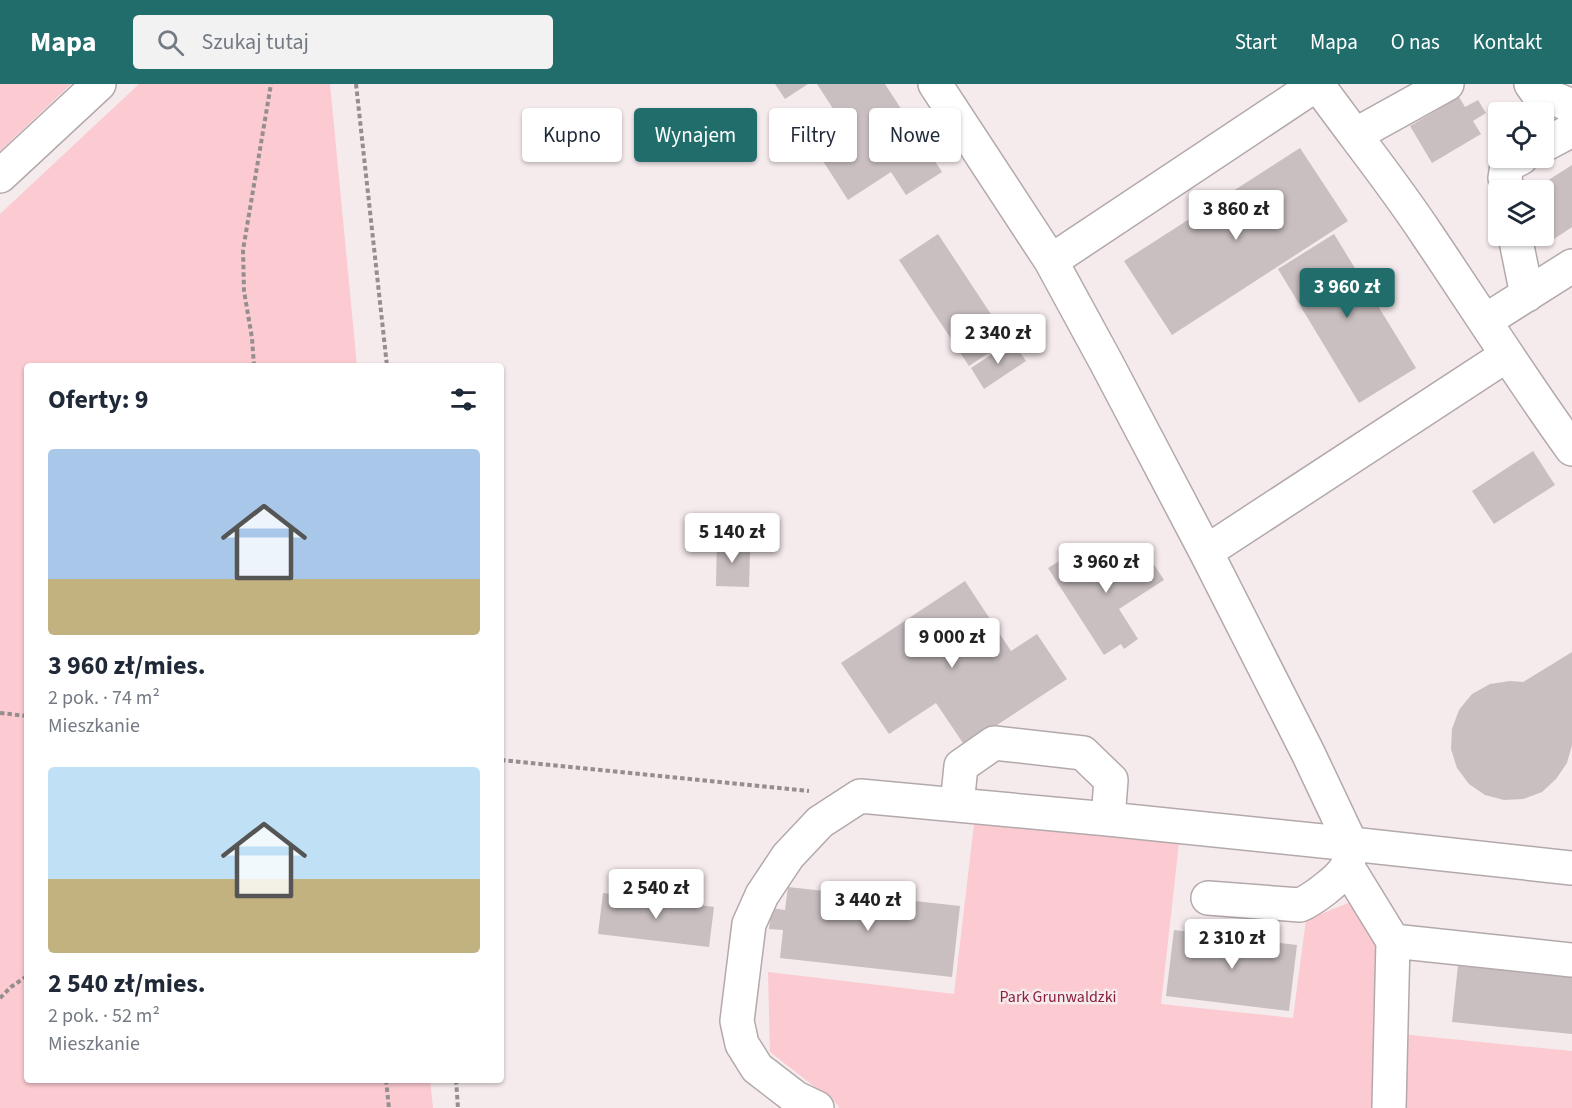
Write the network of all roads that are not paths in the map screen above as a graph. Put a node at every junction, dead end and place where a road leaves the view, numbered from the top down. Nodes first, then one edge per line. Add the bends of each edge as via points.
1 (99, 84) edge
2 (935, 84) edge
3 (1317, 84) edge
4 (1447, 84) edge
5 (1531, 84) edge
6 (1572, 106) edge
7 (1572, 130) edge
8 (1355, 135) junction
9 (1554, 140) edge
10 (0, 176) edge
11 (1517, 246) edge
12 (1051, 261) junction
13 (1572, 266) edge
14 (1527, 295) junction
15 (1485, 321) junction
16 (1507, 355) junction
17 (1572, 449) edge
18 (1206, 552) junction
19 (957, 805) junction
20 (1108, 819) junction
21 (1349, 855) junction
22 (1572, 868) edge
23 (1208, 898) dead end
24 (1394, 941) junction
25 (1572, 960) edge
26 (817, 1108) edge
27 (1389, 1108) edge

1 - 10 street
2 - 12 street
3 - 8 street
3 - 12 street
4 - 8 street
5 - 6 street via 1536,91
7 - 9 street
8 - 15 street
11 - 14 street
12 - 18 street
13 - 14 street
14 - 15 street
15 - 16 street
16 - 17 street
16 - 18 street
18 - 21 street via 1308,753
19 - 20 street
19 - 20 street via 961,766 994,743 1083,753 1111,780
19 - 26 street via 860,796 820,822 788,856 762,895 749,924 737,1021 742,1044 757,1068 796,1098
20 - 21 street
21 - 22 street
21 - 23 street via 1340,876 1300,905
21 - 24 street
24 - 25 street
24 - 27 street

